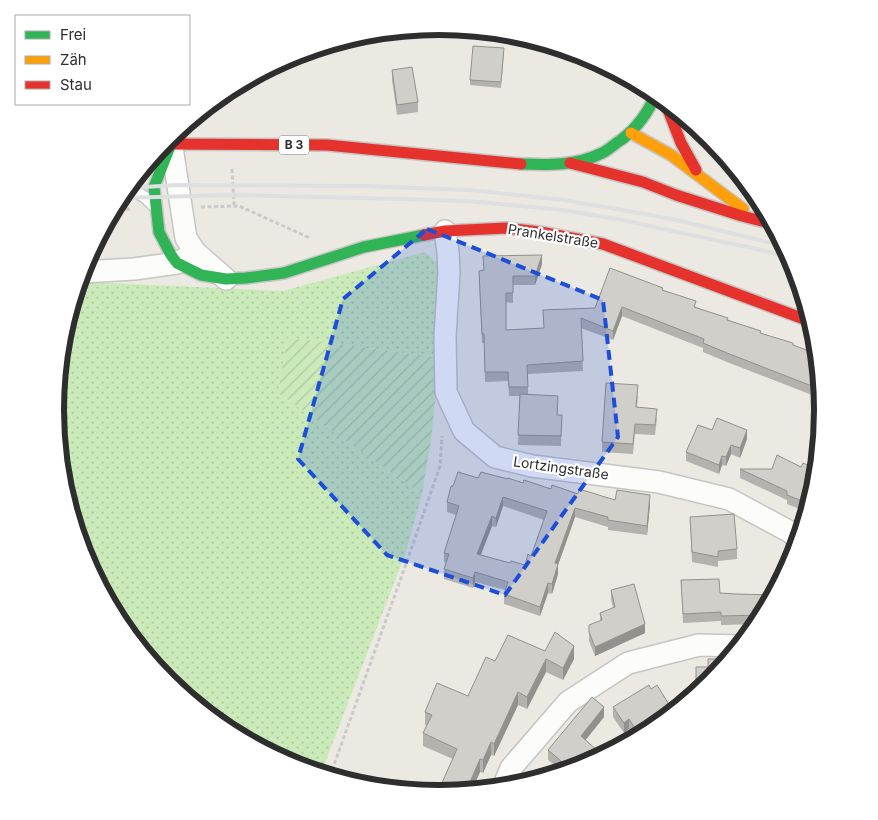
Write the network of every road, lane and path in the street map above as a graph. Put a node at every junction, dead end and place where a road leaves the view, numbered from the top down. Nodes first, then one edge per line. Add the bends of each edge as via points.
1 (653, 102) edge
2 (670, 114) edge
3 (631, 133) junction
4 (178, 141) edge
5 (231, 144) junction
6 (170, 150) edge
7 (642, 153) dead end
8 (163, 156) edge
9 (570, 163) junction
10 (658, 176) dead end
11 (699, 176) junction
12 (135, 191) edge
13 (676, 195) junction
14 (234, 205) junction
15 (181, 208) junction
16 (156, 209) junction
17 (122, 210) edge
18 (758, 220) junction
19 (763, 221) edge
20 (445, 231) junction
21 (195, 252) junction
22 (326, 259) junction
23 (177, 263) junction
24 (91, 271) edge
25 (226, 279) junction
26 (802, 318) edge
27 (443, 429) dead end
28 (793, 534) edge
29 (730, 646) edge
30 (332, 769) edge
31 (507, 779) edge

1 - 3 main road
2 - 11 main road
3 - 7 main road
3 - 9 main road, B 3 via 602,154
3 - 11 main road via 672,155
4 - 5 main road, B 3
5 - 9 main road, B 3 via 326,146 520,164
5 - 14 path
6 - 15 street
8 - 16 main road via 154,187
9 - 13 main road via 643,182
10 - 13 main road
11 - 18 main road
12 - 16 lane
13 - 18 main road
14 - 15 path
14 - 22 path via 320,243
15 - 21 street via 186,238
16 - 17 path
16 - 23 main road via 159,232
18 - 19 main road
20 - 22 main road, Prankelstraße via 364,247
20 - 26 main road, Prankelstraße via 506,228 604,244
20 - 28 street, Lortzingstraße via 449,273 446,392 464,431 495,457 532,466 659,482 729,499
21 - 23 street
21 - 25 street
22 - 25 main road, Prankelstraße via 284,273
23 - 24 street
23 - 25 main road, Prankelstraße via 201,275
27 - 30 path via 440,466
29 - 31 street via 699,645 628,663 568,702 511,768

